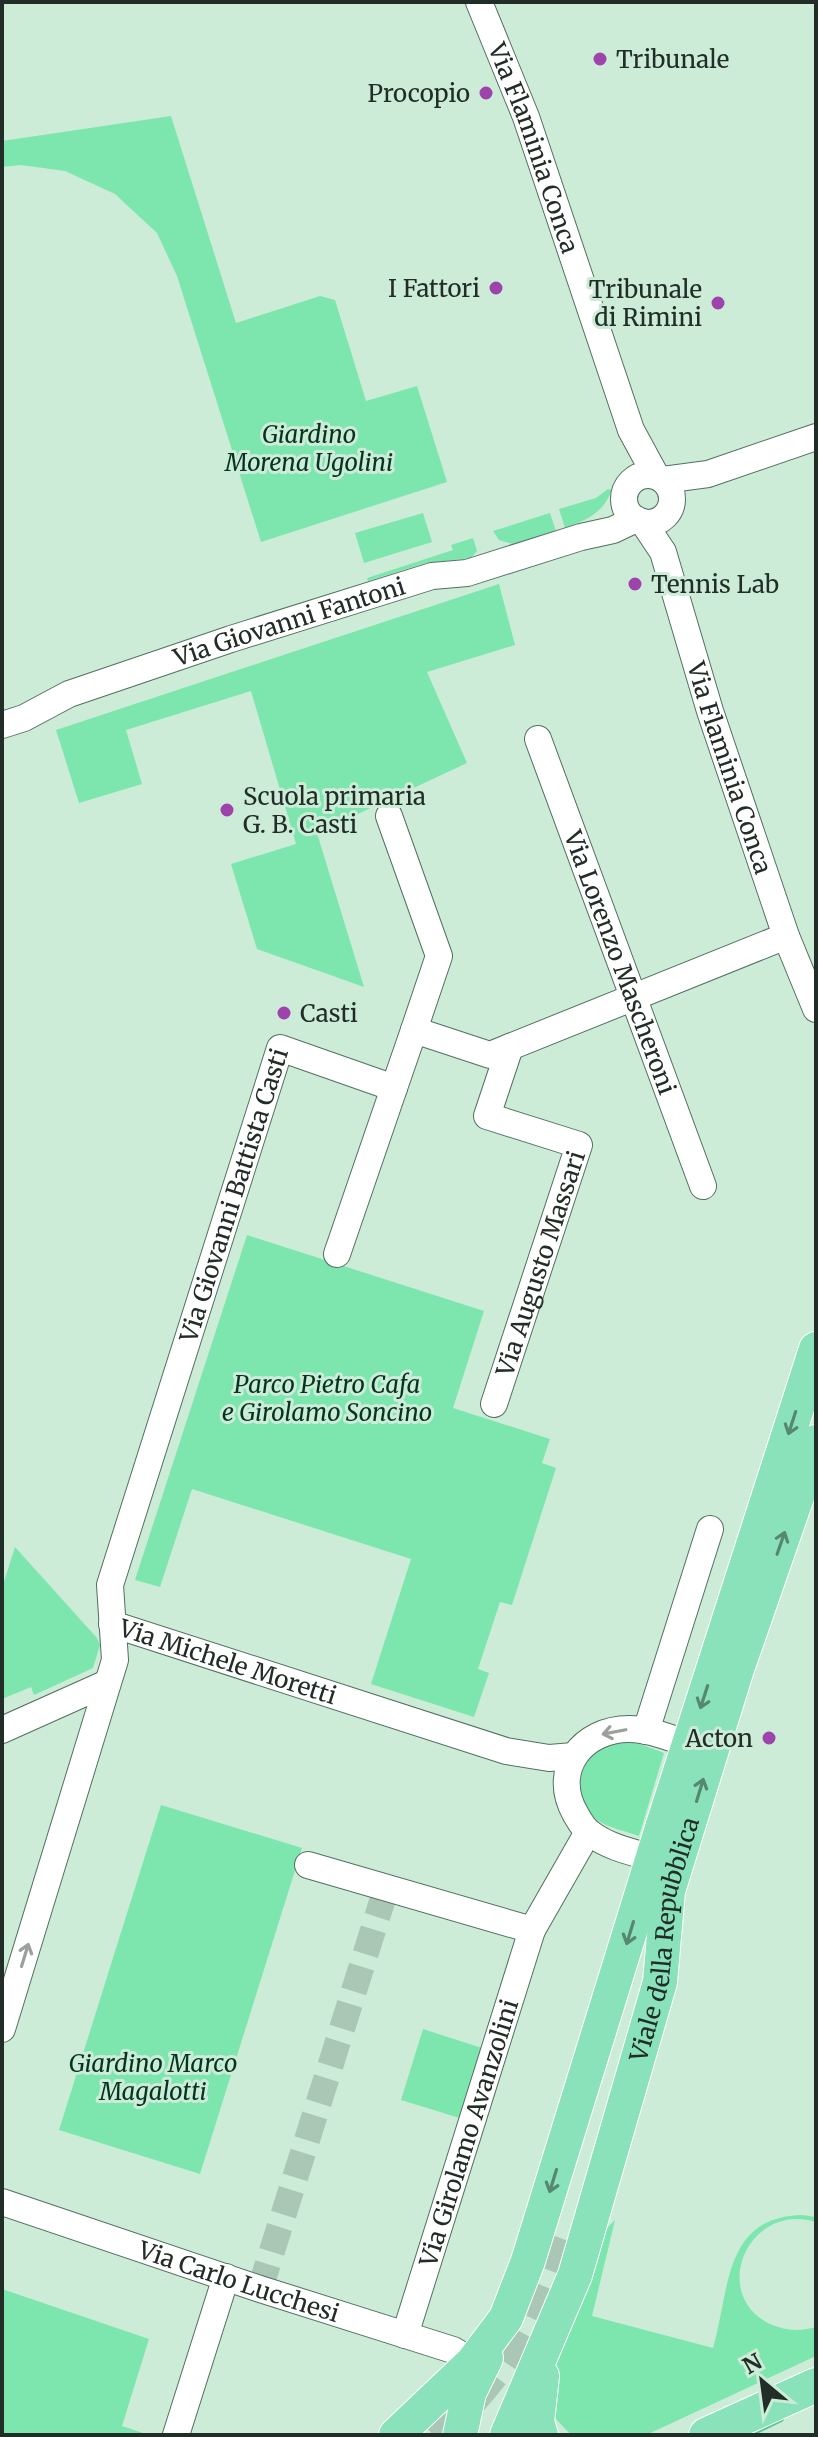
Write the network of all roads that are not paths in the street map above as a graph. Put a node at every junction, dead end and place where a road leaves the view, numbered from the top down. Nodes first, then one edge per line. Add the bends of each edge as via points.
1 (479, 2) edge
2 (816, 437) edge
3 (649, 499) junction
4 (2, 725) edge
5 (538, 739) dead end
6 (389, 816) dead end
7 (786, 936) junction
8 (810, 986) edge
9 (633, 996) junction
10 (816, 1009) edge
11 (414, 1030) junction
12 (510, 1047) junction
13 (394, 1088) junction
14 (703, 1186) dead end
15 (337, 1254) dead end
16 (816, 1349) edge
17 (494, 1404) dead end
18 (816, 1442) edge
19 (710, 1529) dead end
20 (112, 1624) junction
21 (107, 1683) junction
22 (2, 1730) edge
23 (646, 1731) junction
24 (689, 1744) junction
25 (506, 1751) junction
26 (574, 1756) junction
27 (566, 1784) junction
28 (588, 1832) junction
29 (653, 1858) junction
30 (308, 1865) dead end
31 (668, 1891) junction
32 (532, 1930) junction
33 (2, 2029) edge
34 (2, 2202) edge
35 (564, 2225) tunnel mouth
36 (226, 2277) junction
37 (506, 2318) junction
38 (405, 2335) junction
39 (547, 2341) junction
40 (473, 2362) junction
41 (816, 2385) edge
42 (176, 2435) edge
43 (396, 2435) edge
44 (460, 2435) edge
45 (507, 2435) edge
46 (541, 2435) edge
47 (706, 2435) edge

1 - 3 street, Via Flaminia Conca via 526,117 631,430 635,467
2 - 3 street, Via Giovanni Fantoni
3 - 4 street, Via Giovanni Fantoni via 581,537 467,573 432,576 231,639 69,694
3 - 7 street, Via Flaminia Conca via 696,668
5 - 9 street, Via Lorenzo Mascheroni
6 - 11 street via 439,956
7 - 8 street, Via Flaminia Conca
7 - 9 street
8 - 10 street, Via Flaminia Conca
9 - 12 street
9 - 14 street, Via Lorenzo Mascheroni
11 - 12 street via 490,1055
11 - 13 street
12 - 17 street, Via Augusto Massari via 487,1116 579,1145
13 - 15 street
13 - 20 street, Via Giovanni Battista Casti via 280,1048 110,1585
16 -> 24 main road, Viale della Repubblica
31 -> 18 main road, Viale della Repubblica
19 - 23 street
20 - 21 street, Via Michele Moretti via 115,1660
20 - 25 street, Via Michele Moretti
21 - 22 street
33 -> 21 street, Via Michele Moretti
23 - 24 street
23 -> 26 street via 605,1732
24 - 29 main road, Viale della Repubblica
25 - 26 street, Via Michele Moretti
25 - 27 street, Via Michele Moretti
26 - 27 street
27 - 28 street via 572,1807
28 - 29 street via 609,1845
28 - 32 street
29 -> 37 main road, Viale della Repubblica
30 - 32 street
31 - 35 main road
31 - 39 main road, Viale della Repubblica via 660,1982 575,2275
32 - 38 street, Via Girolamo Avanzolini
34 - 36 street, Via Carlo Lucchesi
36 - 38 street, Via Carlo Lucchesi
36 - 42 street
37 - 40 main road
37 - 44 main road via 469,2393
38 - 40 street, Via Carlo Lucchesi
39 - 45 main road, Viale della Repubblica
39 - 46 main road via 538,2406
40 - 43 main road
41 - 47 main road

